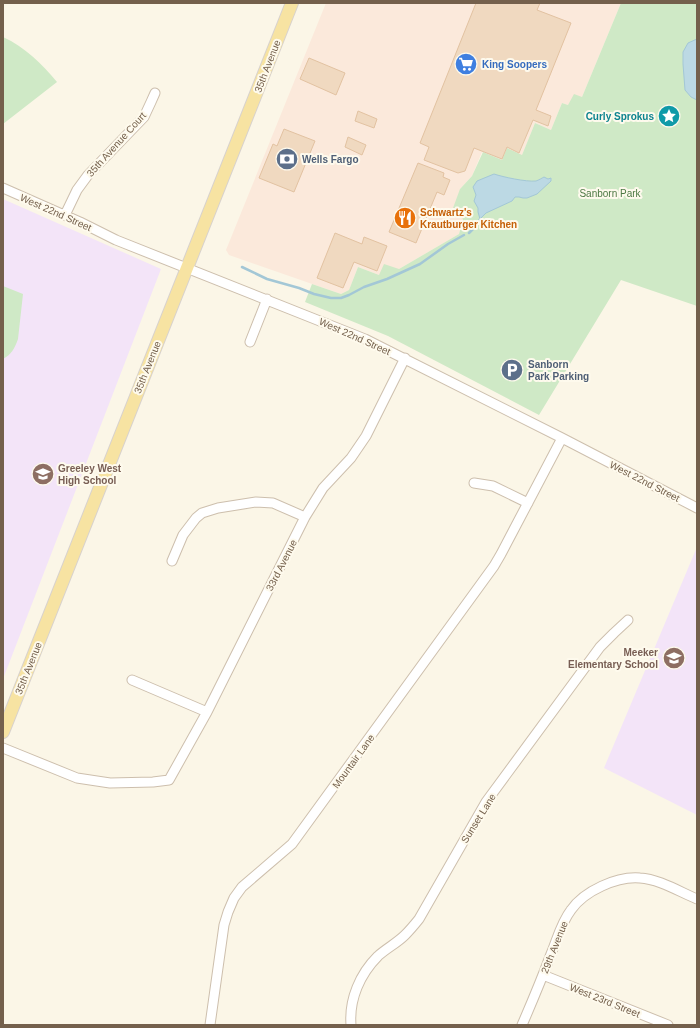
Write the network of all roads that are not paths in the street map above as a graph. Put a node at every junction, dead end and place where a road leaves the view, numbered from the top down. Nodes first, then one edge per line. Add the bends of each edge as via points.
1 (292, 3) edge
2 (155, 93) dead end
3 (3, 188) edge
4 (65, 215) junction
5 (187, 267) junction
6 (267, 299) junction
7 (250, 342) dead end
8 (405, 358) junction
9 (562, 438) junction
10 (474, 483) dead end
11 (528, 502) junction
12 (697, 508) edge
13 (305, 517) junction
14 (172, 561) dead end
15 (628, 620) dead end
16 (132, 680) dead end
17 (207, 712) junction
18 (3, 732) edge
19 (3, 748) edge
20 (697, 899) edge
21 (543, 975) junction
22 (210, 1025) edge
23 (351, 1025) edge
24 (522, 1025) edge
25 (668, 1025) edge

1 - 5 main road, 35th Avenue
2 - 4 street, 35th Avenue Court via 144,117 88,175 77,190
3 - 4 street, West 22nd Street
4 - 5 street, West 22nd Street via 116,240
5 - 6 street, West 22nd Street
5 - 18 main road, 35th Avenue
6 - 7 street
6 - 8 street, West 22nd Street via 365,338
8 - 9 street, West 22nd Street
8 - 13 street, 33rd Avenue via 366,436 351,458 323,488
9 - 11 street, Mountair Lane
9 - 12 street, West 22nd Street
10 - 11 street via 493,486
11 - 22 street, Mountair Lane via 494,566 292,844 242,887 234,898 224,925
13 - 14 street via 273,503 256,502 202,513 183,535
13 - 17 street, 33rd Avenue
15 - 23 street, Sunset Lane via 600,647 486,802 419,919 405,935 378,956 362,976 352,1002
16 - 17 street
17 - 19 street, 33rd Avenue via 169,780 110,782 77,778
20 - 21 street, 29th Avenue via 656,881 641,878 628,878 596,889 576,903 564,920
21 - 24 street, 29th Avenue
21 - 25 street, West 23rd Street

